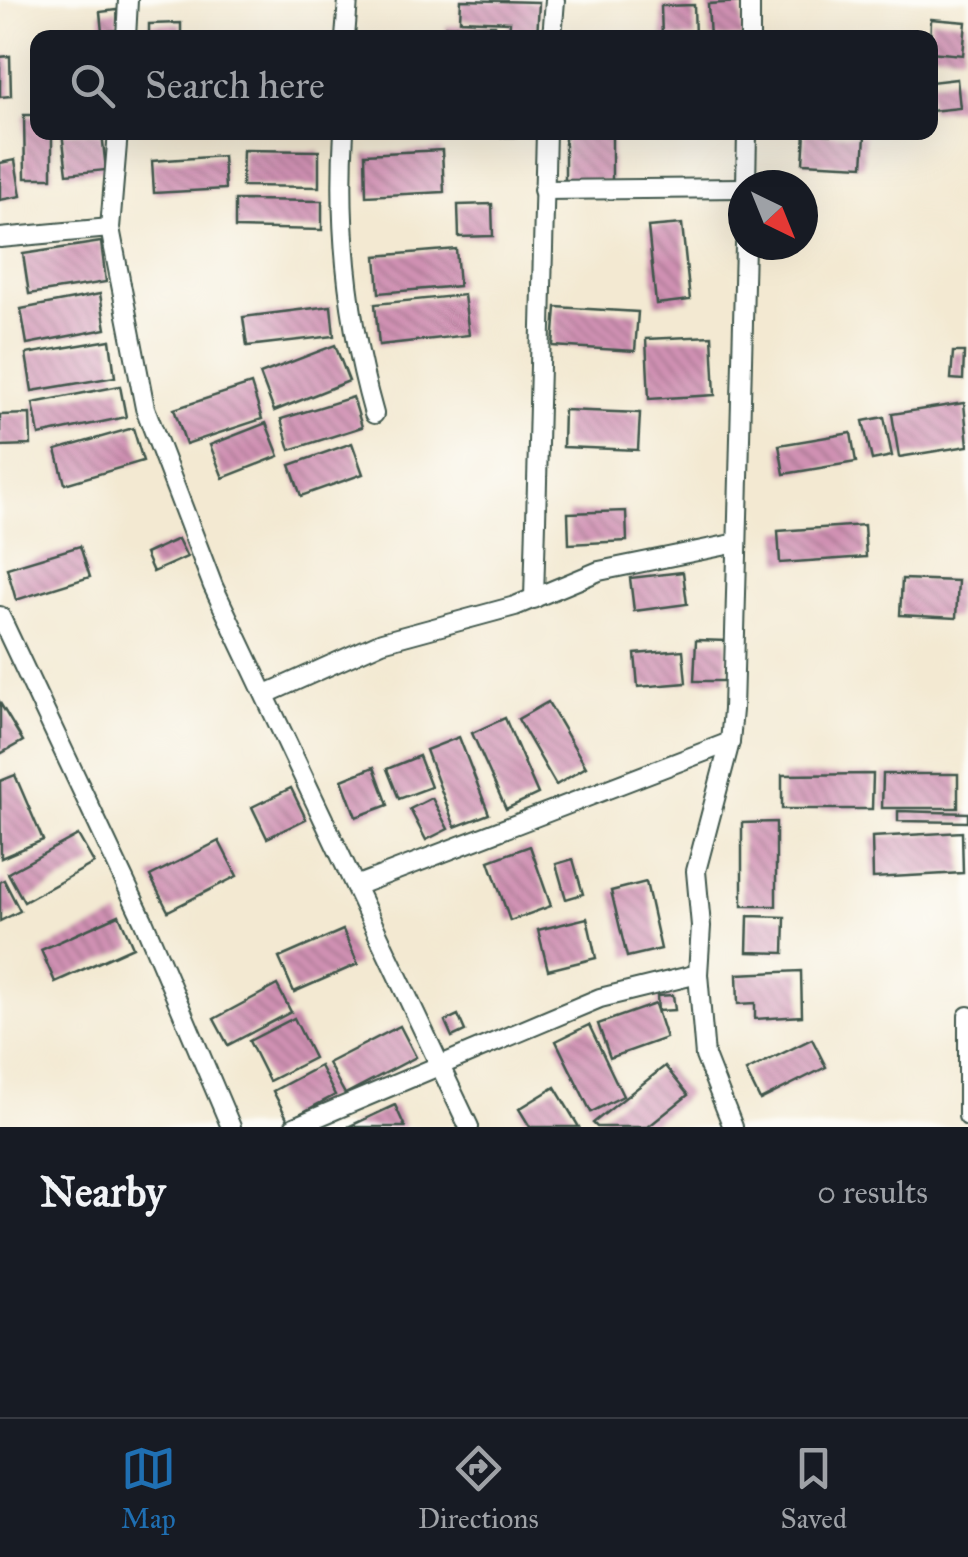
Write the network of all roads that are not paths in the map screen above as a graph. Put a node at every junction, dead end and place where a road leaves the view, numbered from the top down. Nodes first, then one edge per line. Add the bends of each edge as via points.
1 (128, 0) edge
2 (348, 0) edge
3 (555, 0) edge
4 (750, 0) edge
5 (126, 30) edge
6 (346, 30) edge
7 (553, 30) edge
8 (750, 30) edge
9 (117, 140) edge
10 (343, 140) edge
11 (546, 140) edge
12 (747, 140) edge
13 (746, 170) edge
14 (728, 186) edge
15 (543, 190) junction
16 (110, 228) junction
17 (0, 238) edge
18 (745, 260) edge
19 (374, 414) dead end
20 (738, 543) junction
21 (534, 599) junction
22 (0, 616) edge
23 (266, 694) junction
24 (730, 742) junction
25 (358, 885) junction
26 (698, 974) junction
27 (968, 1016) edge
28 (438, 1065) junction
29 (968, 1116) edge
30 (231, 1127) edge
31 (294, 1127) edge
32 (469, 1127) edge
33 (733, 1127) edge

1 - 5 street
2 - 6 street
3 - 7 street
4 - 8 street
9 - 16 street
10 - 19 street via 340,192 348,292
11 - 15 street
12 - 13 street
14 - 15 street
15 - 21 street
16 - 17 street
16 - 23 street via 145,408 214,586
18 - 20 street
20 - 21 street via 610,568
20 - 24 street
21 - 23 street via 382,642
22 - 30 street
23 - 25 street
24 - 25 street
24 - 26 street via 696,871
25 - 28 street
26 - 28 street via 600,998
26 - 33 street via 705,1056
27 - 29 street
28 - 31 street
28 - 32 street

